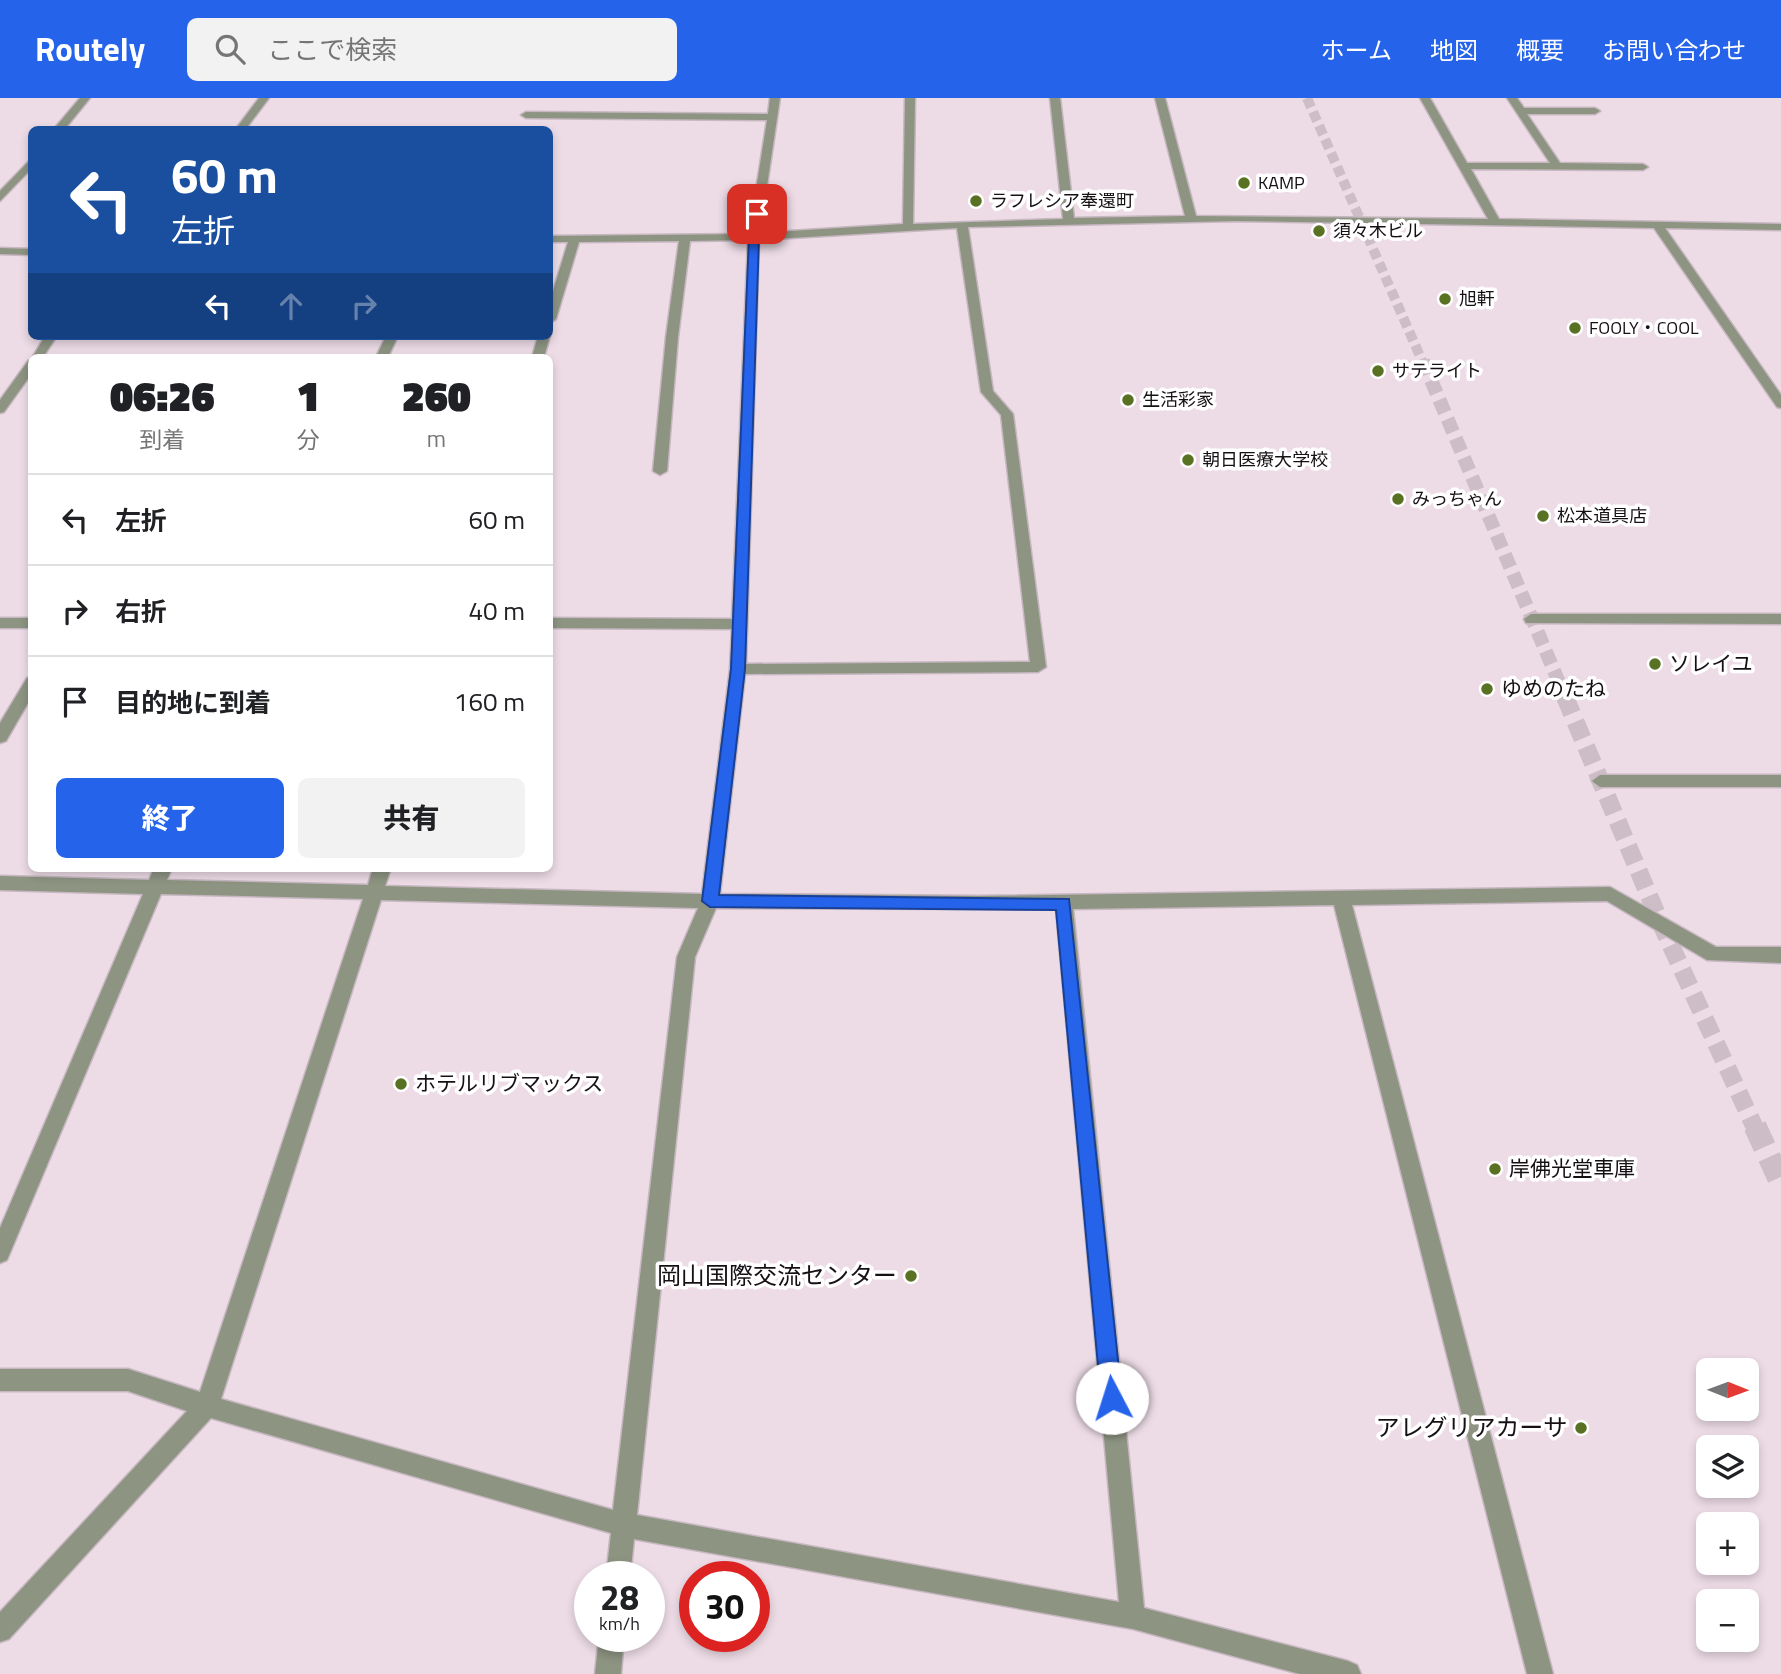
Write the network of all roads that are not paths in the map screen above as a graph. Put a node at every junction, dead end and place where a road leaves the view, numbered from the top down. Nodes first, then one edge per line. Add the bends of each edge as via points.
1 (85, 98) edge
2 (264, 98) edge
3 (775, 98) edge
4 (910, 98) edge
5 (1055, 98) edge
6 (1160, 98) edge
7 (1425, 98) edge
8 (1512, 98) edge
9 (1521, 111) junction
10 (1595, 111) dead end
11 (526, 115) dead end
12 (772, 117) junction
13 (61, 126) edge
14 (243, 126) edge
15 (28, 166) edge
16 (1464, 166) junction
17 (1557, 166) junction
18 (1643, 167) dead end
19 (0, 198) edge
20 (1191, 219) junction
21 (1495, 221) junction
22 (1069, 222) junction
23 (962, 224) junction
24 (1657, 225) junction
25 (908, 227) junction
26 (1781, 227) edge
27 (754, 237) junction
28 (685, 238) junction
29 (553, 239) edge
30 (574, 239) junction
31 (0, 251) edge
32 (28, 252) edge
33 (553, 309) edge
34 (28, 370) edge
35 (1781, 404) edge
36 (0, 409) edge
37 (660, 471) dead end
38 (1531, 618) dead end
39 (1781, 619) edge
40 (0, 623) edge
41 (28, 623) edge
42 (553, 623) edge
43 (739, 624) junction
44 (738, 669) junction
45 (28, 689) edge
46 (0, 737) edge
47 (1600, 781) dead end
48 (1781, 781) edge
49 (381, 872) edge
50 (159, 877) edge
51 (0, 883) edge
52 (374, 894) junction
53 (1340, 897) junction
54 (710, 901) junction
55 (1064, 904) junction
56 (1781, 956) edge
57 (0, 1253) edge
58 (0, 1380) edge
59 (207, 1406) junction
60 (623, 1525) junction
61 (620, 1561) edge
62 (1133, 1618) junction
63 (0, 1630) edge
64 (610, 1652) edge
65 (608, 1674) edge
66 (1348, 1674) edge
67 (1540, 1674) edge

1 - 13 street
2 - 14 street
3 - 12 street
4 - 25 street
5 - 22 street
6 - 20 street
7 - 16 street
8 - 9 street
9 - 10 street
9 - 17 street
11 - 12 street
12 - 27 street
15 - 19 street
16 - 17 street
16 - 21 street
17 - 18 street
20 - 21 street
20 - 22 street
21 - 24 street
22 - 23 street
23 - 25 street
23 - 44 street via 987,392 1007,414 1038,667
24 - 26 street
24 - 35 street
25 - 27 street
27 - 28 street
27 - 43 street
28 - 30 street
28 - 37 street
29 - 30 street
30 - 33 street
31 - 32 street
34 - 36 street
38 - 39 street
40 - 41 street
42 - 43 street
43 - 44 street
44 - 54 street
45 - 46 street
47 - 48 street
49 - 52 street
50 - 51 street
50 - 52 street
50 - 57 street
52 - 54 street
52 - 59 street
53 - 55 street
53 - 56 street via 1610,894 1713,955
53 - 67 street
54 - 55 street
54 - 60 street via 685,957
55 - 62 street
58 - 59 street via 128,1380
59 - 60 street
59 - 63 street
60 - 61 street
60 - 62 street
62 - 66 street
64 - 65 street

